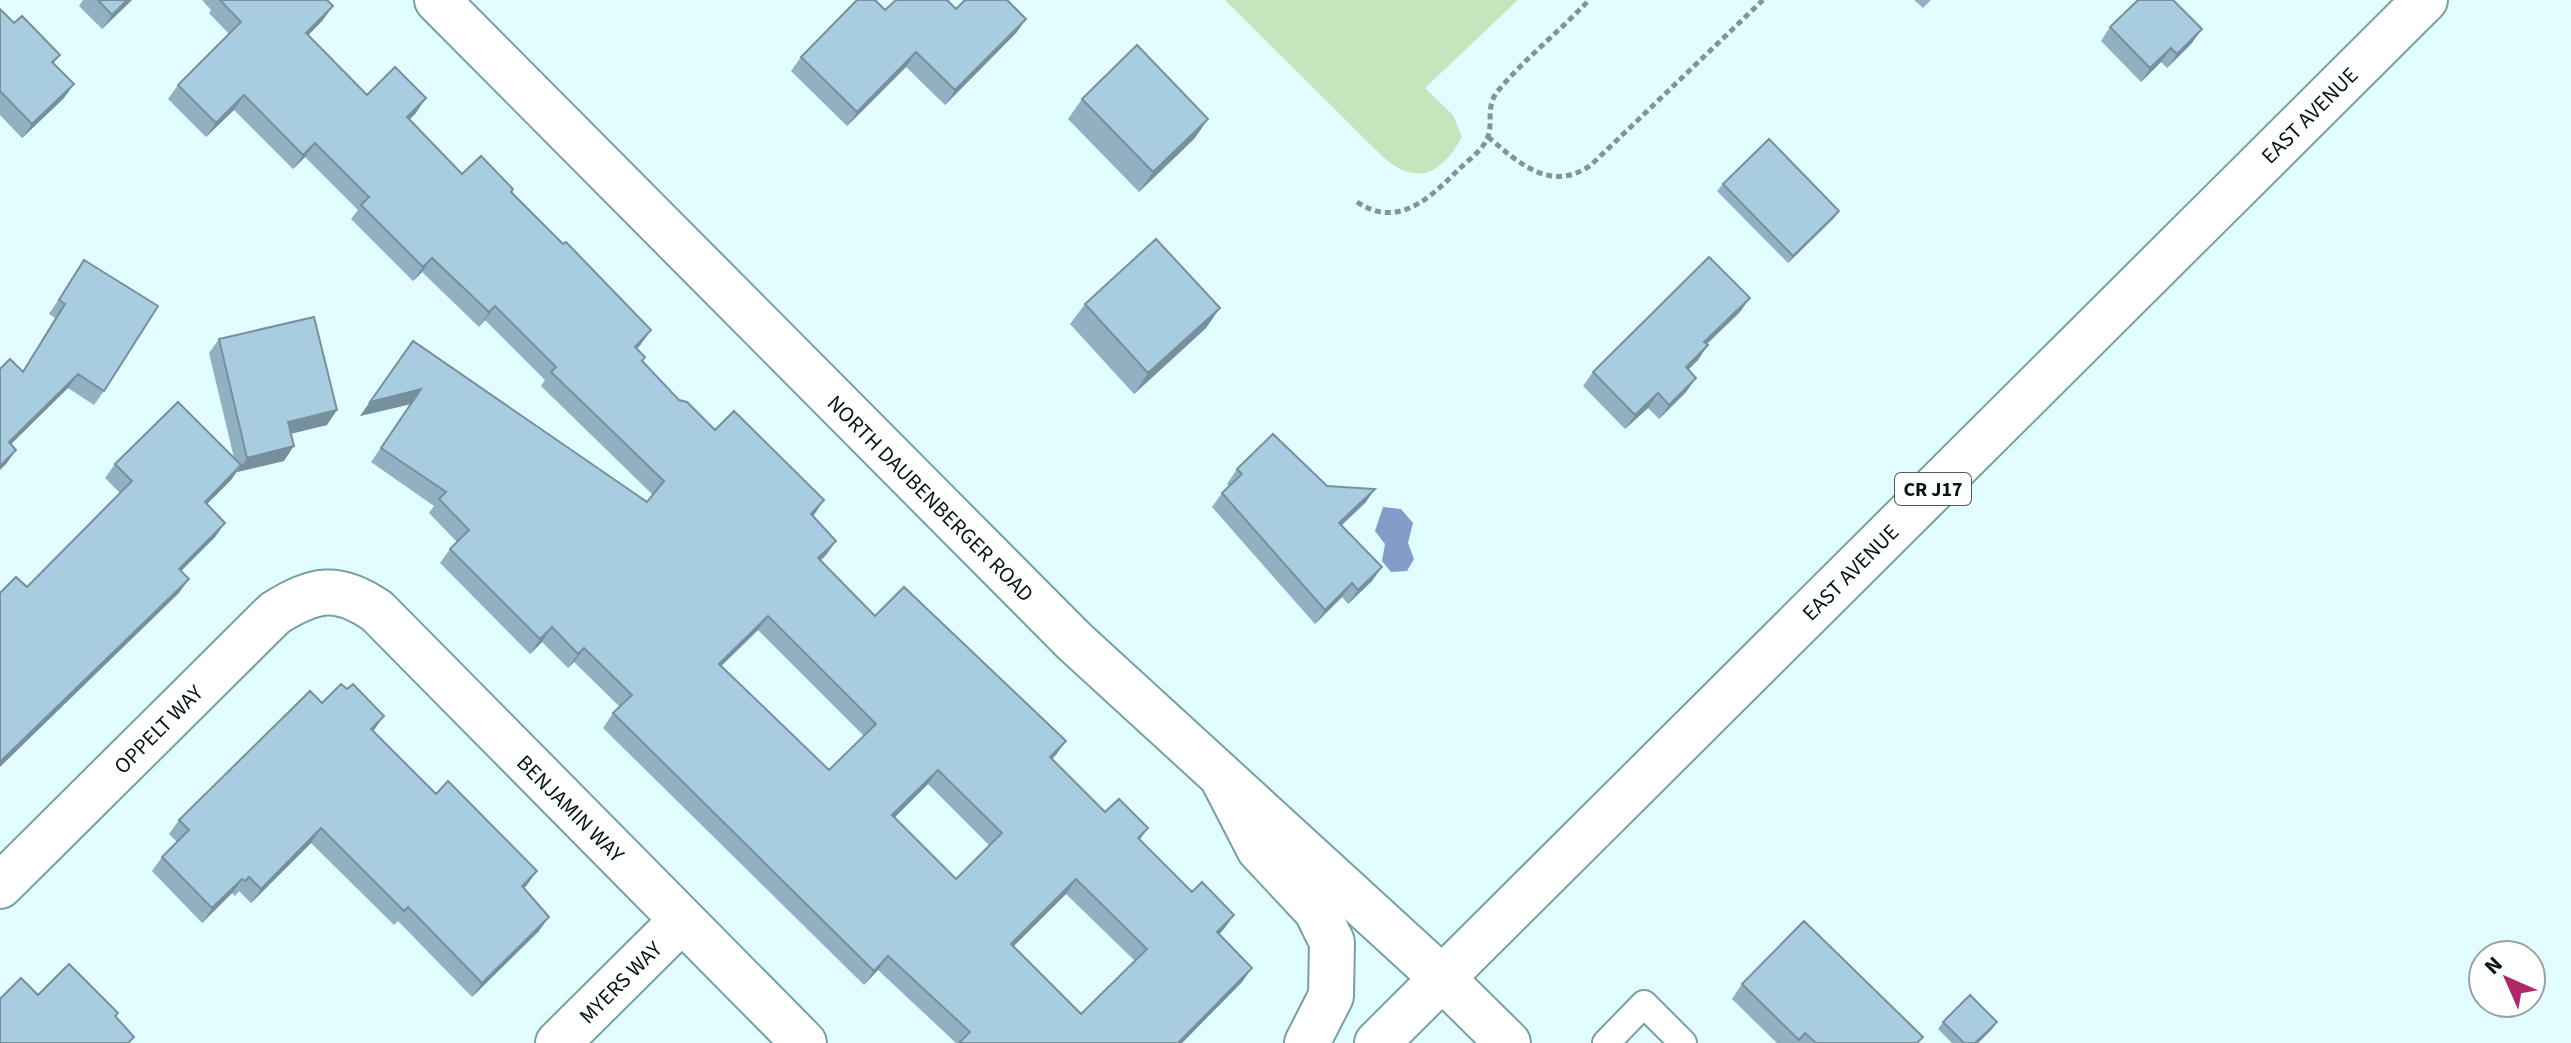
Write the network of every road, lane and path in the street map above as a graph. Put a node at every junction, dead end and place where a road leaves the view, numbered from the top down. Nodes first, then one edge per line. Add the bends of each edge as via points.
1 (437, 0) edge
2 (1589, 0) edge
3 (1763, 0) edge
4 (2425, 0) edge
5 (1488, 137) junction
6 (1357, 202) dead end
7 (328, 591) joint
8 (1224, 781) junction
9 (0, 886) edge
10 (682, 920) junction
11 (1442, 978) junction
12 (558, 1043) edge
13 (804, 1043) edge
14 (1307, 1043) edge
15 (1377, 1043) edge
16 (1508, 1043) edge
17 (1606, 1043) edge
18 (1683, 1043) edge

1 - 8 street, NORTH DAUBENBERGER ROAD via 1074,641
2 - 5 path via 1497,93
3 - 5 path via 1576,175 1555,178 1533,170
4 - 11 street, EAST AVENUE / CR J17
5 - 6 path via 1428,200 1408,210 1371,211
7 - 9 street, OPPELT WAY via 301,597 275,613
7 - 10 street, BENJAMIN WAY via 358,597 377,611
8 - 11 street, NORTH DAUBENBERGER ROAD
8 - 14 street via 1259,849 1316,910 1332,942 1331,996
10 - 12 street, MYERS WAY
10 - 13 street, BENJAMIN WAY
11 - 15 street, EAST AVENUE / CR J17
11 - 16 street, NORTH DAUBENBERGER ROAD
17 - 18 lane via 1644,1004

